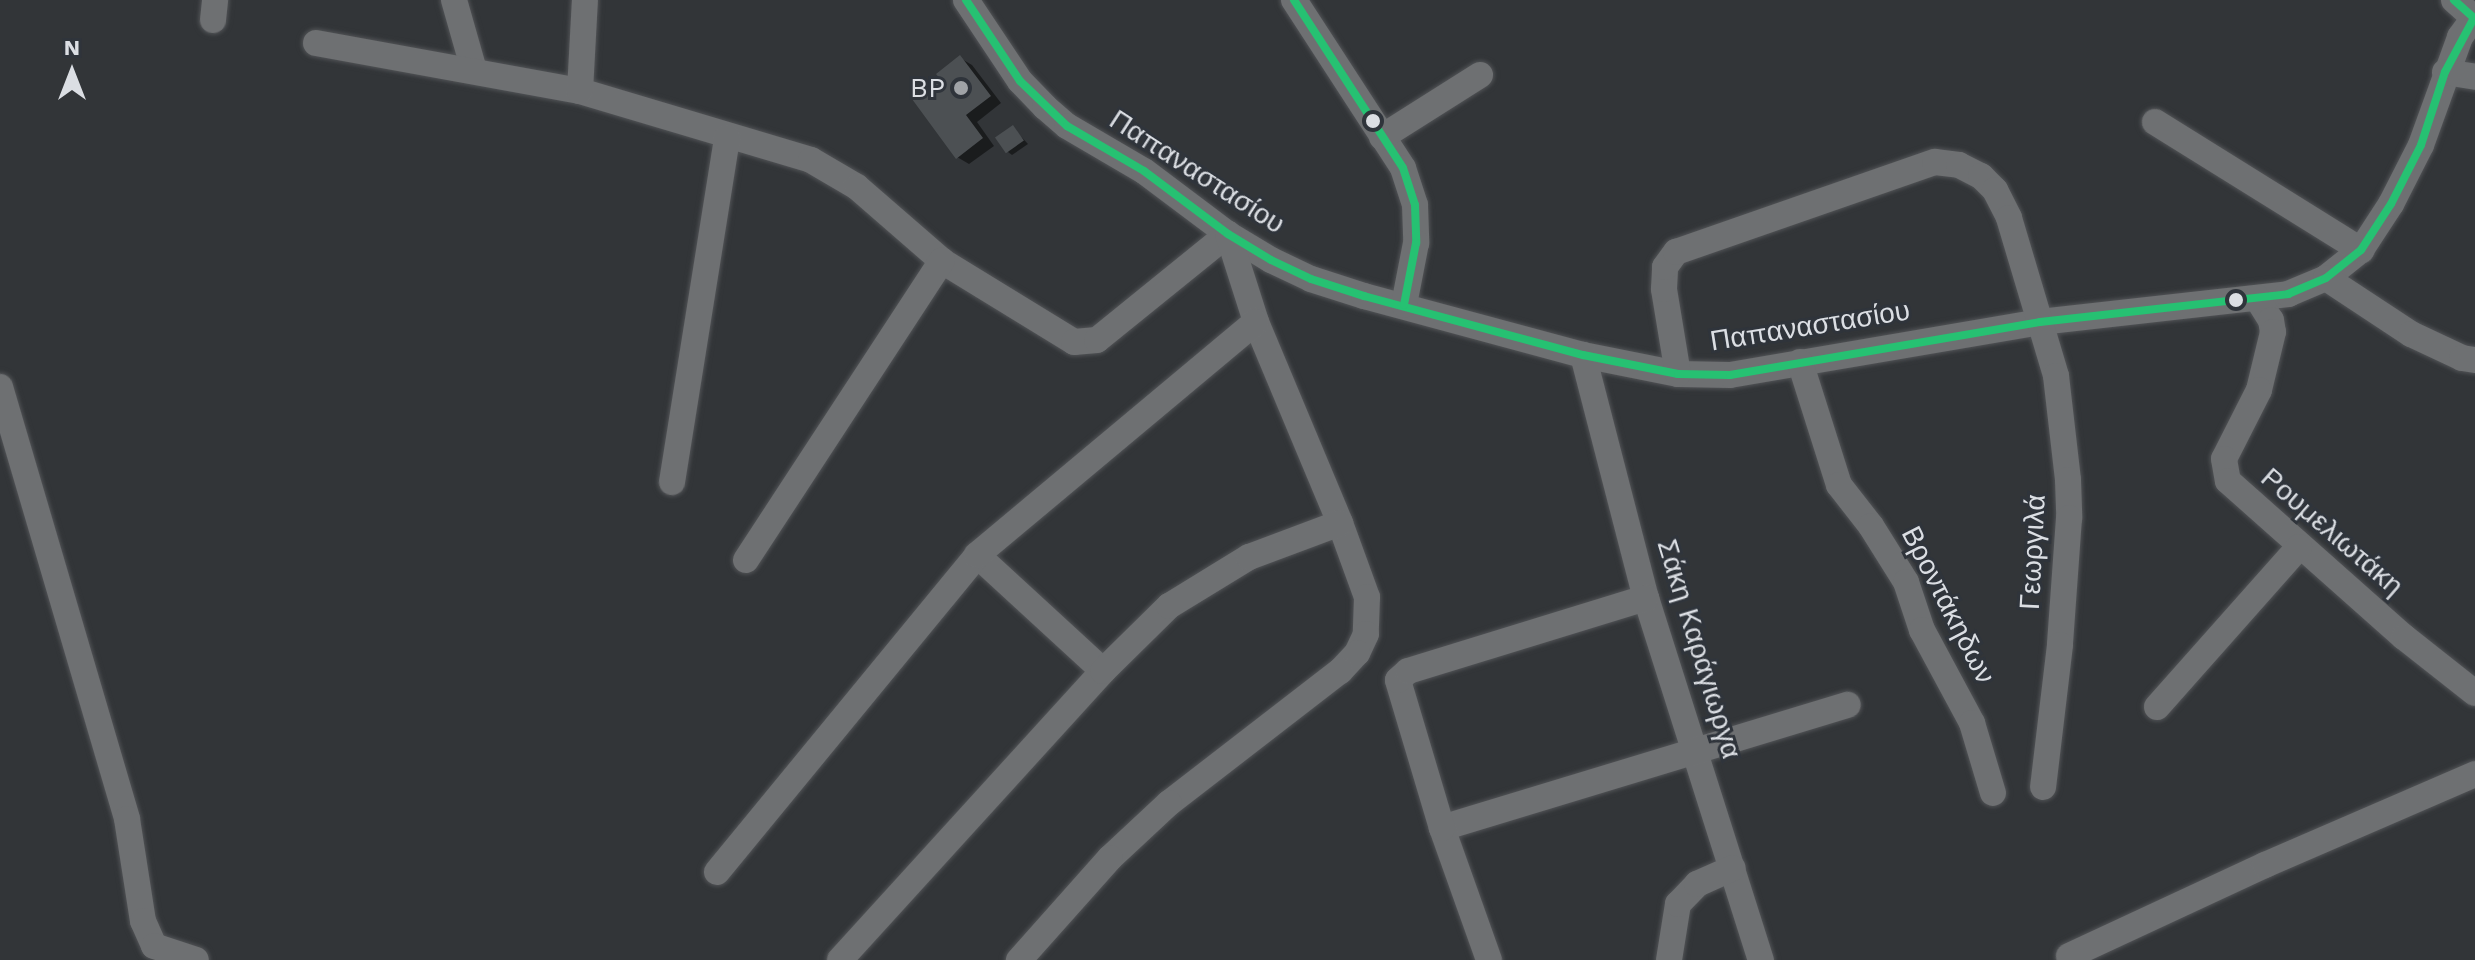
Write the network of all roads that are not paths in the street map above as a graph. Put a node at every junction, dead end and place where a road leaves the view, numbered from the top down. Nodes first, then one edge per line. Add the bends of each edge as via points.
1 (454, 0) edge
2 (585, 0) edge
3 (966, 0) edge
4 (1294, 0) edge
5 (2454, 0) edge
6 (2474, 17) edge
7 (316, 43) dead end
8 (474, 70) junction
9 (2445, 72) junction
10 (1480, 75) dead end
11 (2475, 77) edge
12 (580, 91) junction
13 (2155, 122) dead end
14 (727, 137) junction
15 (1382, 137) junction
16 (1228, 234) junction
17 (2361, 250) junction
18 (942, 261) junction
19 (2326, 278) junction
20 (2257, 298) junction
21 (1404, 305) junction
22 (1256, 322) junction
23 (2040, 322) junction
24 (1583, 355) junction
25 (2475, 360) edge
26 (1800, 362) junction
27 (1678, 374) junction
28 (0, 387) edge
29 (672, 482) dead end
30 (1340, 523) junction
31 (2299, 547) junction
32 (977, 555) junction
33 (746, 560) dead end
34 (1646, 598) junction
35 (1103, 671) junction
36 (2475, 693) edge
37 (1848, 705) dead end
38 (2157, 707) dead end
39 (1695, 749) junction
40 (2475, 774) edge
41 (2043, 787) dead end
42 (1993, 793) dead end
43 (1442, 828) junction
44 (1733, 868) junction
45 (717, 872) dead end
46 (2069, 956) dead end
47 (196, 960) edge
48 (840, 960) edge
49 (1019, 960) edge
50 (1489, 960) edge
51 (1669, 960) edge
52 (1761, 960) edge

1 - 8 street
2 - 12 street
3 - 16 street, Παπαναστασίου via 1020,81 1045,107 1179,195
4 - 15 street
5 - 6 street
6 - 9 street, Παπαναστασίου
7 - 8 street
8 - 12 street
9 - 11 street
9 - 17 street, Παπαναστασίου via 2421,145
10 - 15 street
12 - 14 street
13 - 17 street
14 - 18 street via 833,171
14 - 29 street
15 - 21 street via 1403,168 1415,205 1416,243
16 - 18 street via 1106,333 1085,343 1061,336
16 - 21 street, Παπαναστασίου via 1311,279
16 - 22 street
17 - 19 street, Παπαναστασίου
18 - 33 street
19 - 20 street, Παπαναστασίου via 2288,294
19 - 25 street via 2411,334
20 - 23 street, Παπαναστασίου
20 - 31 street, Ρουμελιωτάκη via 2273,332 2259,390 2224,459 2236,492
21 - 24 street, Παπαναστασίου
22 - 30 street
22 - 32 street
23 - 26 street, Παπαναστασίου
23 - 27 street, Γεωργιλά via 2009,218 1995,190 1959,165 1935,162 1676,252 1665,267 1664,289
23 - 41 street, Γεωργιλά via 2056,376 2069,518
24 - 27 street, Παπαναστασίου
24 - 34 street, Σάκη Καράγιωργα
26 - 27 street, Παπαναστασίου via 1730,375
26 - 42 street, Βροντάκηδων via 1839,485 1906,582 1922,630 1972,723
28 - 47 street via 127,819 143,921 154,946
30 - 35 street via 1221,571 1169,606
30 - 49 street via 1367,597 1366,634 1357,653 1169,803 1110,858
31 - 36 street, Ρουμελιωτάκη
31 - 38 street
32 - 35 street
32 - 45 street
34 - 39 street, Σάκη Καράγιωργα
34 - 43 street via 1408,671 1398,680
35 - 48 street
37 - 39 street
39 - 43 street
39 - 44 street, Σάκη Καράγιωργα
40 - 46 street
43 - 50 street
44 - 51 street via 1697,884 1678,904
44 - 52 street, Σάκη Καράγιωργα

